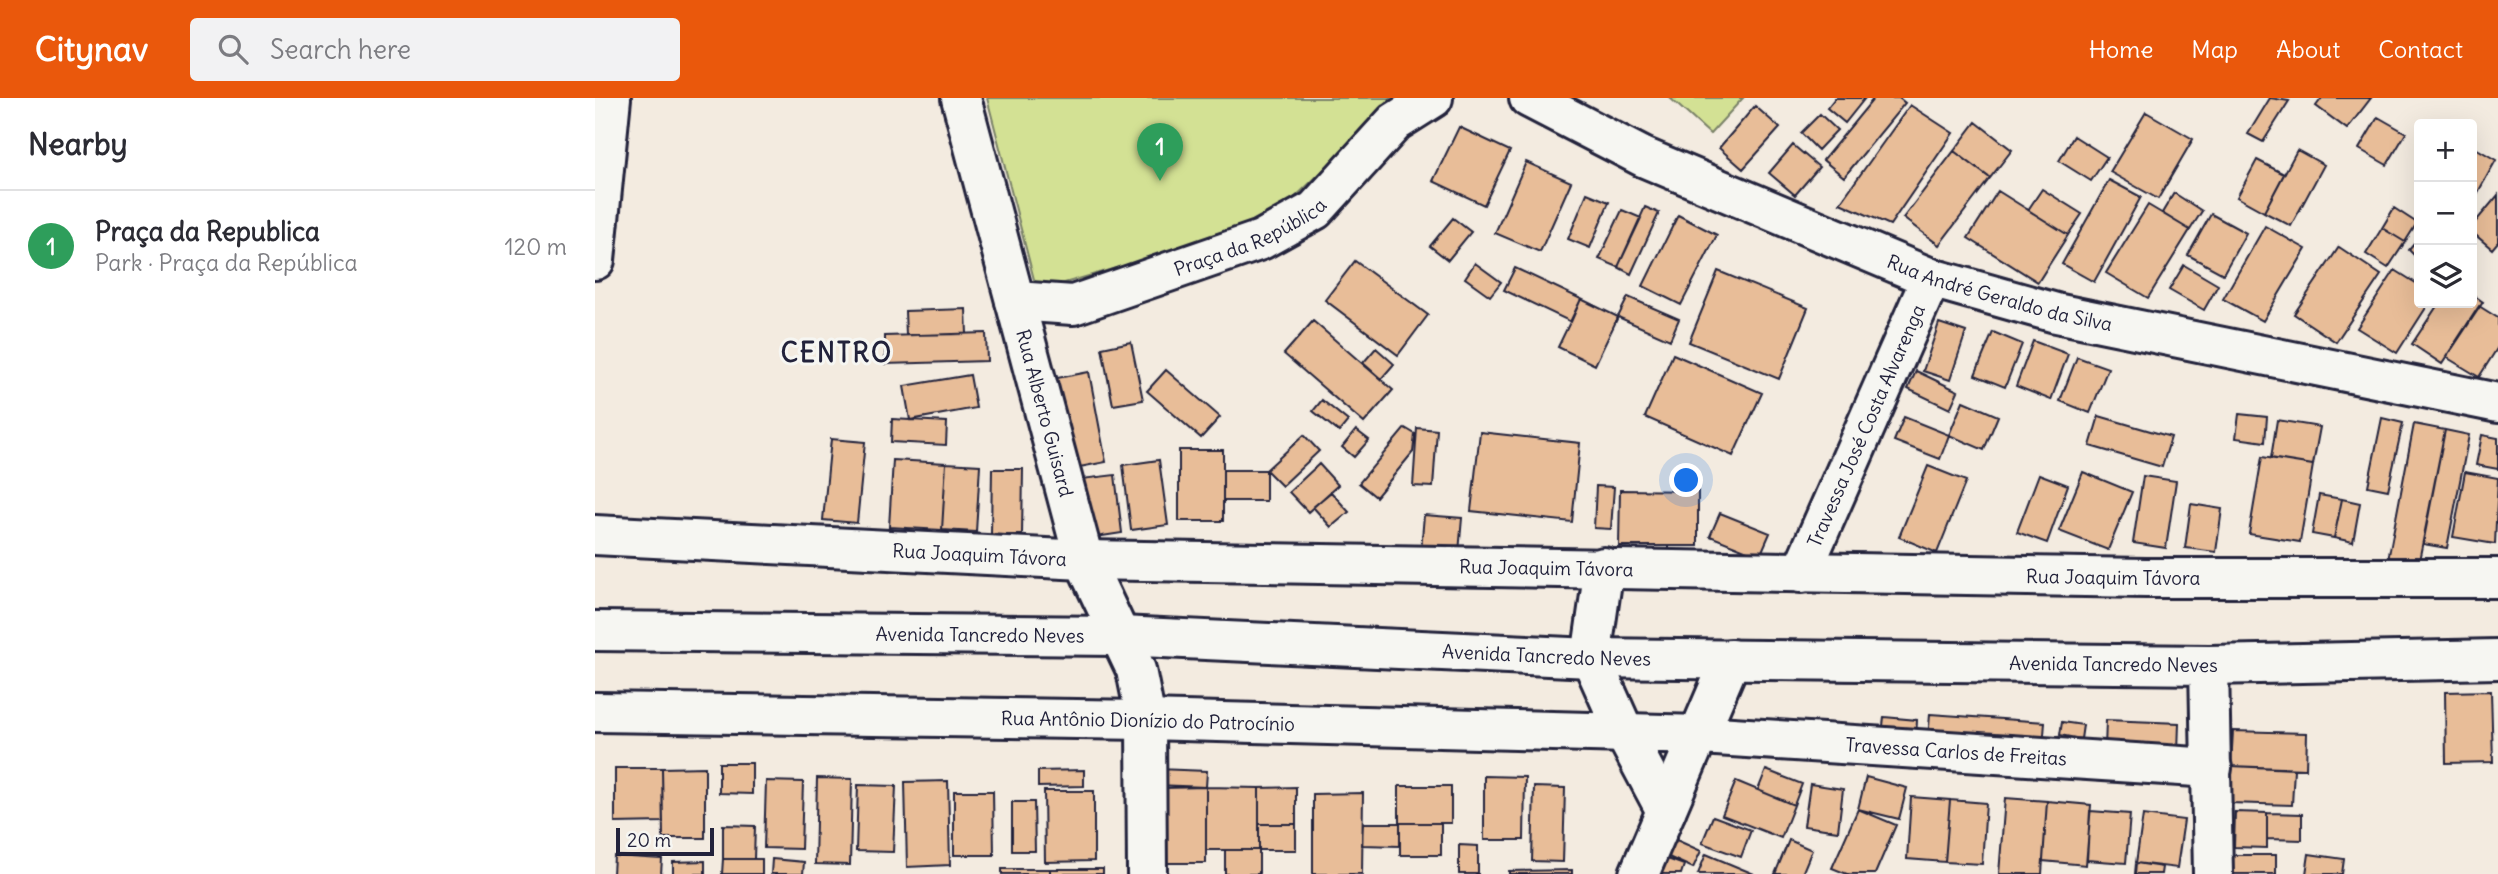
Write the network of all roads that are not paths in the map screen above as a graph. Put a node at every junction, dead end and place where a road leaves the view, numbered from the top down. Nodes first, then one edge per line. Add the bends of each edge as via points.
1 (611, 98) edge
2 (961, 98) edge
3 (1433, 98) edge
4 (1529, 98) edge
5 (1397, 110) edge
6 (595, 260) edge
7 (1931, 278) junction
8 (1015, 300) junction
9 (1073, 305) junction
10 (1026, 344) junction
11 (2498, 403) edge
12 (595, 536) edge
13 (1084, 560) junction
14 (1604, 567) junction
15 (1801, 573) junction
16 (2498, 578) edge
17 (595, 631) edge
18 (1119, 636) junction
19 (1591, 658) junction
20 (1731, 659) junction
21 (2498, 659) edge
22 (2209, 665) junction
23 (595, 712) edge
24 (1146, 720) junction
25 (1625, 734) junction
26 (1700, 736) junction
27 (2212, 768) junction
28 (1667, 811) junction
29 (1147, 874) edge
30 (1639, 874) edge
31 (2213, 874) edge

1 - 6 street
2 - 8 street, Rua Alberto Guisard
3 - 5 street, Praça da República
4 - 7 street, Rua André Geraldo da Silva via 1643,157
5 - 9 street, Praça da República via 1315,211 1229,254
7 - 11 street, Rua André Geraldo da Silva via 2056,313
7 - 15 street, Travessa José Costa Alvarenga
8 - 9 street, Praça da República
8 - 10 street, Rua Alberto Guisard
9 - 10 street, Praça da República
10 - 13 street, Rua Alberto Guisard
12 - 13 street, Rua Joaquim Távora
13 - 14 street, Rua Joaquim Távora
13 - 18 street, Rua Alberto Guisard
14 - 15 street, Rua Joaquim Távora
14 - 19 street
15 - 16 street, Rua Joaquim Távora
17 - 18 street, Avenida Tancredo Neves
18 - 19 street, Avenida Tancredo Neves
18 - 24 street, Rua Alberto Guisard via 1136,670
19 - 20 street, Avenida Tancredo Neves
19 - 25 street
20 - 22 street, Avenida Tancredo Neves
20 - 26 street
21 - 22 street, Avenida Tancredo Neves
22 - 27 street
23 - 24 street, Rua Antônio Dionízio do Patrocínio
24 - 25 street, Rua Antônio Dionízio do Patrocínio
24 - 29 street, Rua Alberto Guisard
25 - 26 street, Rua Antônio Dionízio do Patrocínio
25 - 28 street
26 - 27 street, Travessa Carlos de Freitas
26 - 28 street
27 - 31 street
28 - 30 street

